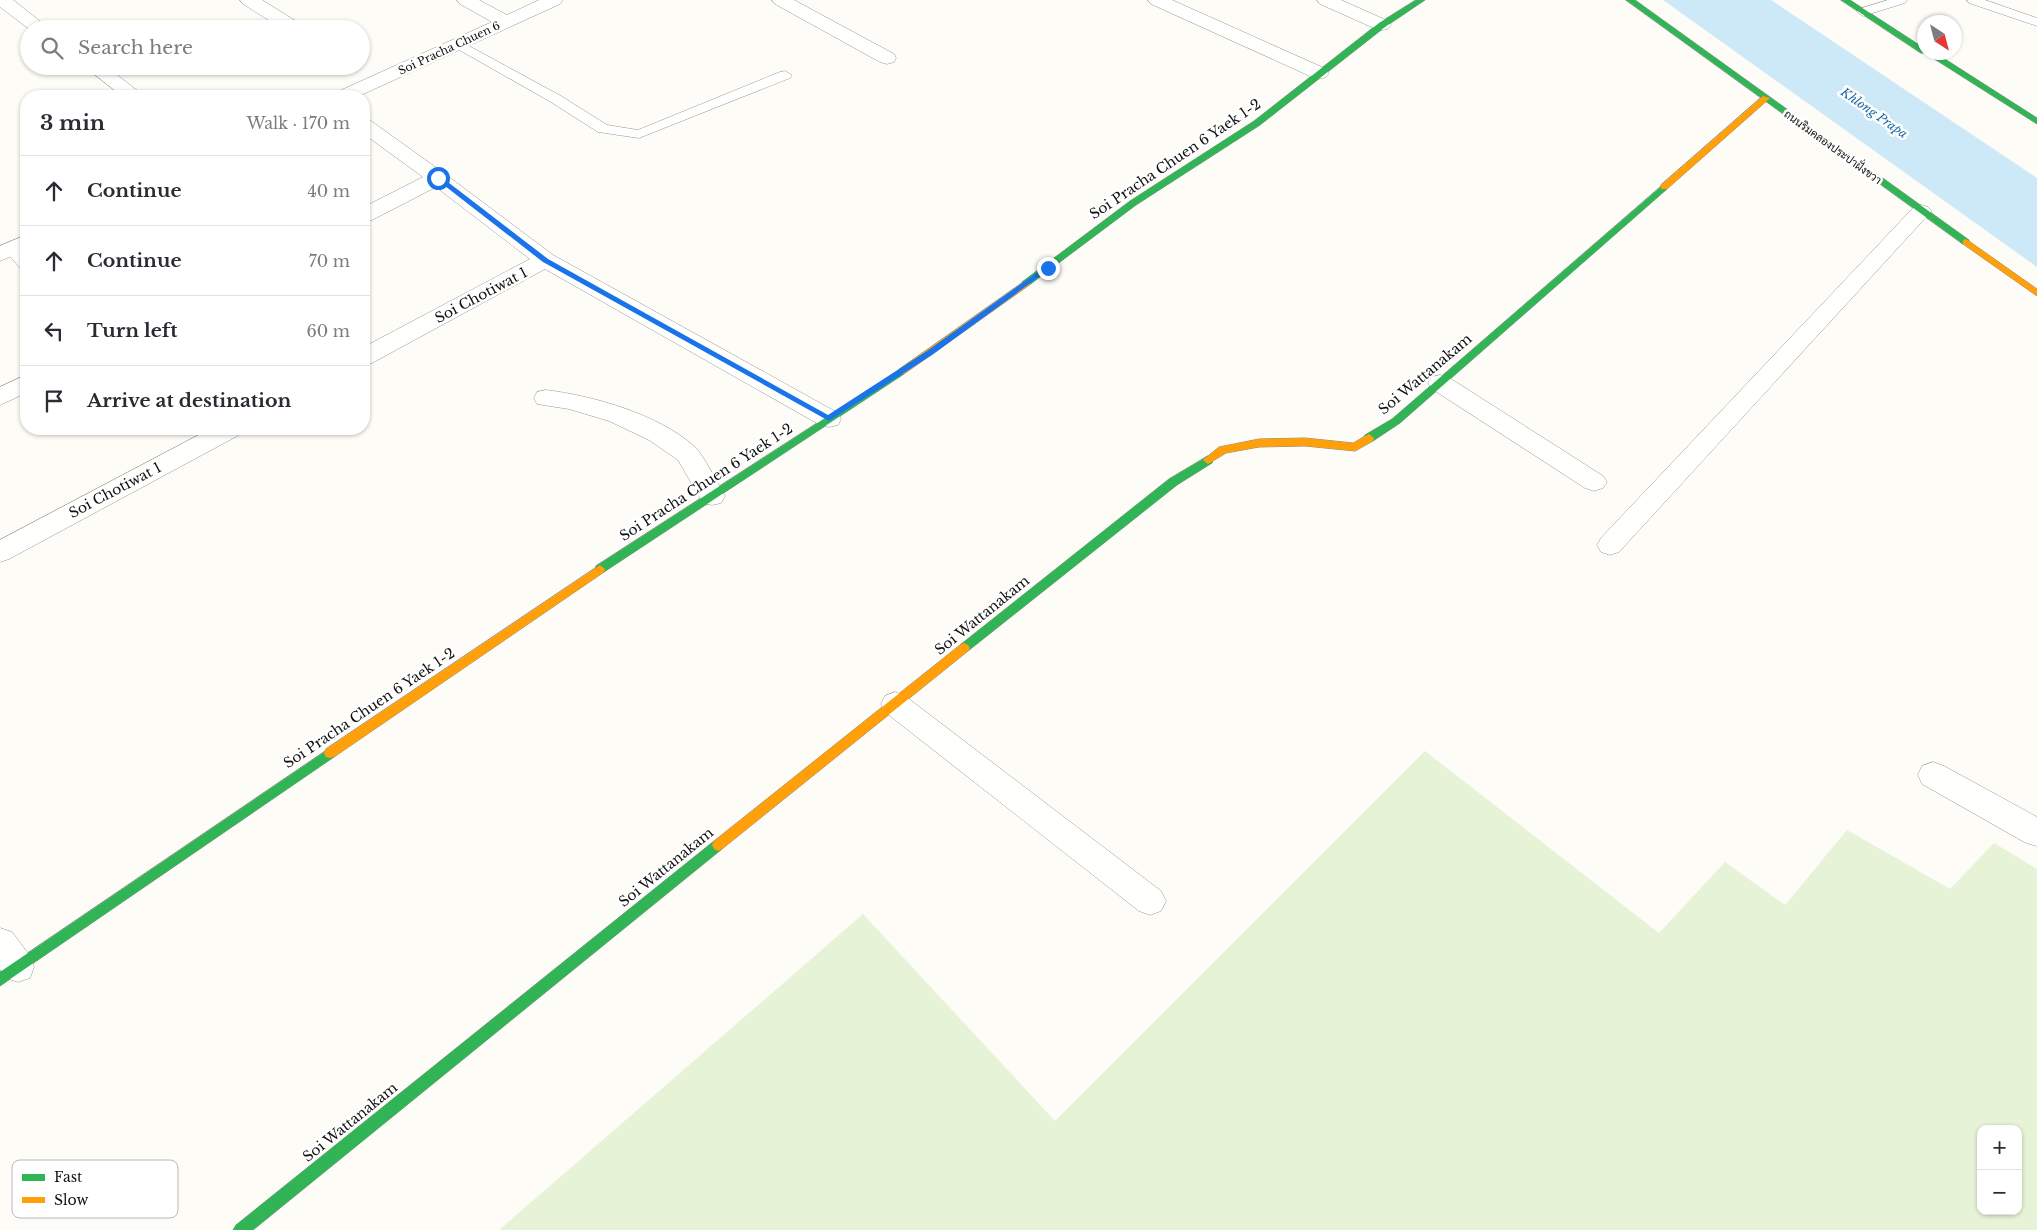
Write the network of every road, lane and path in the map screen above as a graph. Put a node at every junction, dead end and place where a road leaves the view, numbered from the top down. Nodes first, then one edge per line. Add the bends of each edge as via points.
1 (2, 0) edge
2 (248, 0) edge
3 (466, 0) edge
4 (554, 0) edge
5 (781, 0) edge
6 (1157, 0) edge
7 (1326, 0) edge
8 (1421, 0) edge
9 (1630, 0) edge
10 (1845, 0) edge
11 (1901, 0) edge
12 (1973, 0) edge
13 (1863, 12) junction
14 (30, 20) edge
15 (281, 20) edge
16 (506, 22) junction
17 (2037, 22) edge
18 (1382, 26) junction
19 (458, 44) junction
20 (1917, 46) edge
21 (887, 58) dead end
22 (1939, 60) edge
23 (1320, 73) junction
24 (370, 74) edge
25 (105, 75) edge
26 (785, 75) dead end
27 (380, 80) junction
28 (126, 90) edge
29 (358, 90) edge
30 (1766, 98) junction
31 (2037, 122) edge
32 (370, 128) edge
33 (438, 178) junction
34 (1921, 210) junction
35 (370, 212) edge
36 (12, 248) edge
37 (20, 258) edge
38 (545, 260) junction
39 (2037, 293) edge
40 (370, 354) edge
41 (1440, 383) junction
42 (20, 387) edge
43 (0, 397) edge
44 (546, 398) dead end
45 (829, 419) junction
46 (219, 435) edge
47 (1594, 482) dead end
48 (712, 496) junction
49 (1610, 545) dead end
50 (0, 552) edge
51 (895, 704) junction
52 (1933, 775) dead end
53 (2037, 834) edge
54 (1150, 901) dead end
55 (6, 964) edge
56 (241, 1230) edge

1 - 14 street
2 - 15 street
3 - 16 street
4 - 16 street, Soi Pracha Chuen 6
5 - 21 street
6 - 23 street
7 - 18 street
8 - 18 street, Soi Pracha Chuen 6 Yaek 1-2
9 - 30 street, ถนนริมคลองประปาฝั่งขวา
10 - 13 street
11 - 13 lane
12 - 17 lane
13 - 20 street
16 - 19 street, Soi Pracha Chuen 6
18 - 23 street, Soi Pracha Chuen 6 Yaek 1-2
19 - 26 lane via 603,129 639,134
19 - 27 street, Soi Pracha Chuen 6
22 - 31 street
23 - 45 street, Soi Pracha Chuen 6 Yaek 1-2 via 1257,124 1133,202 929,353
24 - 27 street
25 - 28 street
27 - 29 street, Soi Pracha Chuen 6
30 - 34 street, ถนนริมคลองประปาฝั่งขวา
30 - 41 street, Soi Wattanakam
32 - 33 street
33 - 35 street
33 - 38 street
34 - 39 street, ถนนริมคลองประปาฝั่งขวา
34 - 49 street
36 - 37 lane
38 - 40 street, Soi Chotiwat 1
38 - 45 street
41 - 47 street
41 - 51 street, Soi Wattanakam via 1396,421 1355,447 1305,442 1259,443 1223,450 1173,482
42 - 43 street
44 - 48 street via 618,415 658,434 687,454
45 - 48 street, Soi Pracha Chuen 6 Yaek 1-2
46 - 50 street, Soi Chotiwat 1
48 - 55 street, Soi Pracha Chuen 6 Yaek 1-2
51 - 54 street
51 - 56 street, Soi Wattanakam
52 - 53 street

